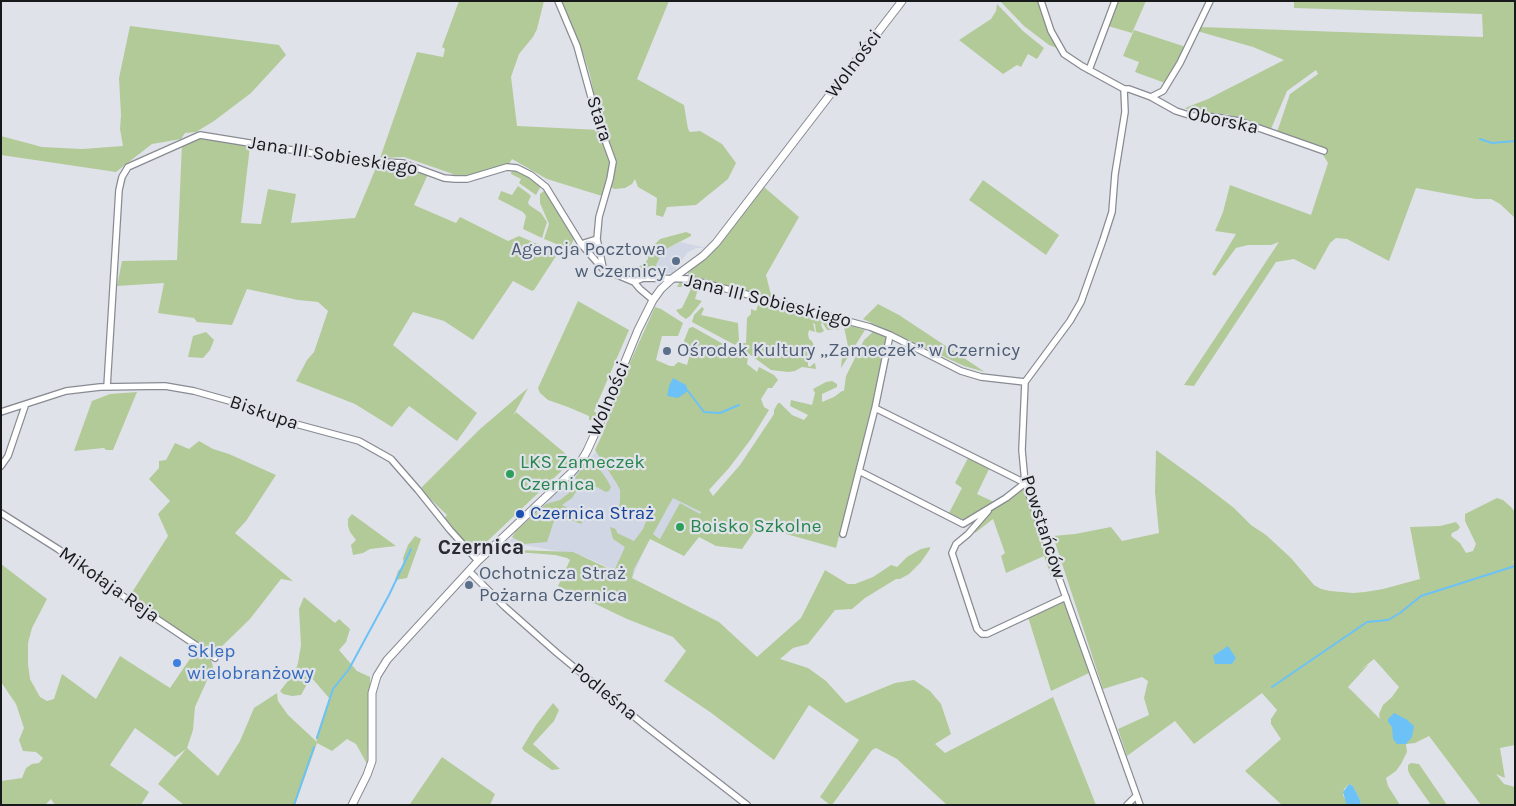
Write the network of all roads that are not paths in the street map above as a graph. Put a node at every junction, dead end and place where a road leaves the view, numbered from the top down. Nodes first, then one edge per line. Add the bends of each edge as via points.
1 (558, 1) edge
2 (902, 1) edge
3 (1041, 1) edge
4 (1115, 1) edge
5 (1210, 1) edge
6 (1089, 70) junction
7 (1124, 90) junction
8 (1151, 96) junction
9 (1324, 151) dead end
10 (597, 239) junction
11 (581, 244) junction
12 (603, 269) junction
13 (673, 278) junction
14 (634, 282) junction
15 (653, 300) junction
16 (890, 335) junction
17 (1024, 382) junction
18 (107, 387) junction
19 (25, 406) junction
20 (875, 408) junction
21 (1, 412) edge
22 (1, 466) edge
23 (859, 471) junction
24 (1025, 483) junction
25 (992, 507) junction
26 (1, 513) edge
27 (963, 524) junction
28 (843, 534) dead end
29 (968, 534) junction
30 (478, 560) junction
31 (469, 570) junction
32 (1066, 596) junction
33 (215, 658) dead end
34 (1136, 796) junction
35 (352, 805) edge
36 (747, 805) edge
37 (1127, 805) edge
38 (1140, 805) edge

1 - 10 street, Stara via 577,46 596,115 614,162 599,217
2 - 13 street, Wolności via 713,247
3 - 6 street via 1051,31 1064,54
4 - 6 street
5 - 8 street via 1180,63 1163,90
6 - 7 street
7 - 8 street, Oborska
7 - 17 street via 1125,112 1112,212 1104,240 1076,312
8 - 9 street, Oborska via 1176,111 1234,120
10 - 11 street
10 - 12 street, Stara
11 - 12 street, Jana III Sobieskiego
11 - 18 street, Jana III Sobieskiego via 546,187 517,168 507,167 466,179 444,178 402,163 360,161 200,135 128,167 122,178
12 - 14 street, Jana III Sobieskiego
13 - 14 street, Jana III Sobieskiego via 643,278
13 - 15 street, Wolności
13 - 16 street, Jana III Sobieskiego via 747,294
14 - 15 street
15 - 30 street, Wolności via 580,463
16 - 17 street, Jana III Sobieskiego via 961,371 981,378
16 - 20 street
17 - 24 street, Powstańców via 1022,450
18 - 19 street, Biskupa via 66,391
18 - 30 street, Biskupa via 165,386 194,391 270,417 359,441 391,459
19 - 21 street, Biskupa
19 - 22 street via 8,456
20 - 23 street
20 - 24 street
23 - 27 street
23 - 28 street
24 - 25 street
24 - 32 street, Powstańców
25 - 27 street
25 - 29 street
26 - 33 street, Mikołaja Reja
27 - 29 street
29 - 32 street via 952,553 977,629 982,634
30 - 31 street, Wolności
31 - 35 street, Wolności via 387,660 377,676 372,693 372,761
31 - 36 street, Podleśna via 555,652
32 - 34 street, Powstańców
34 - 37 street
34 - 38 street, Powstańców

